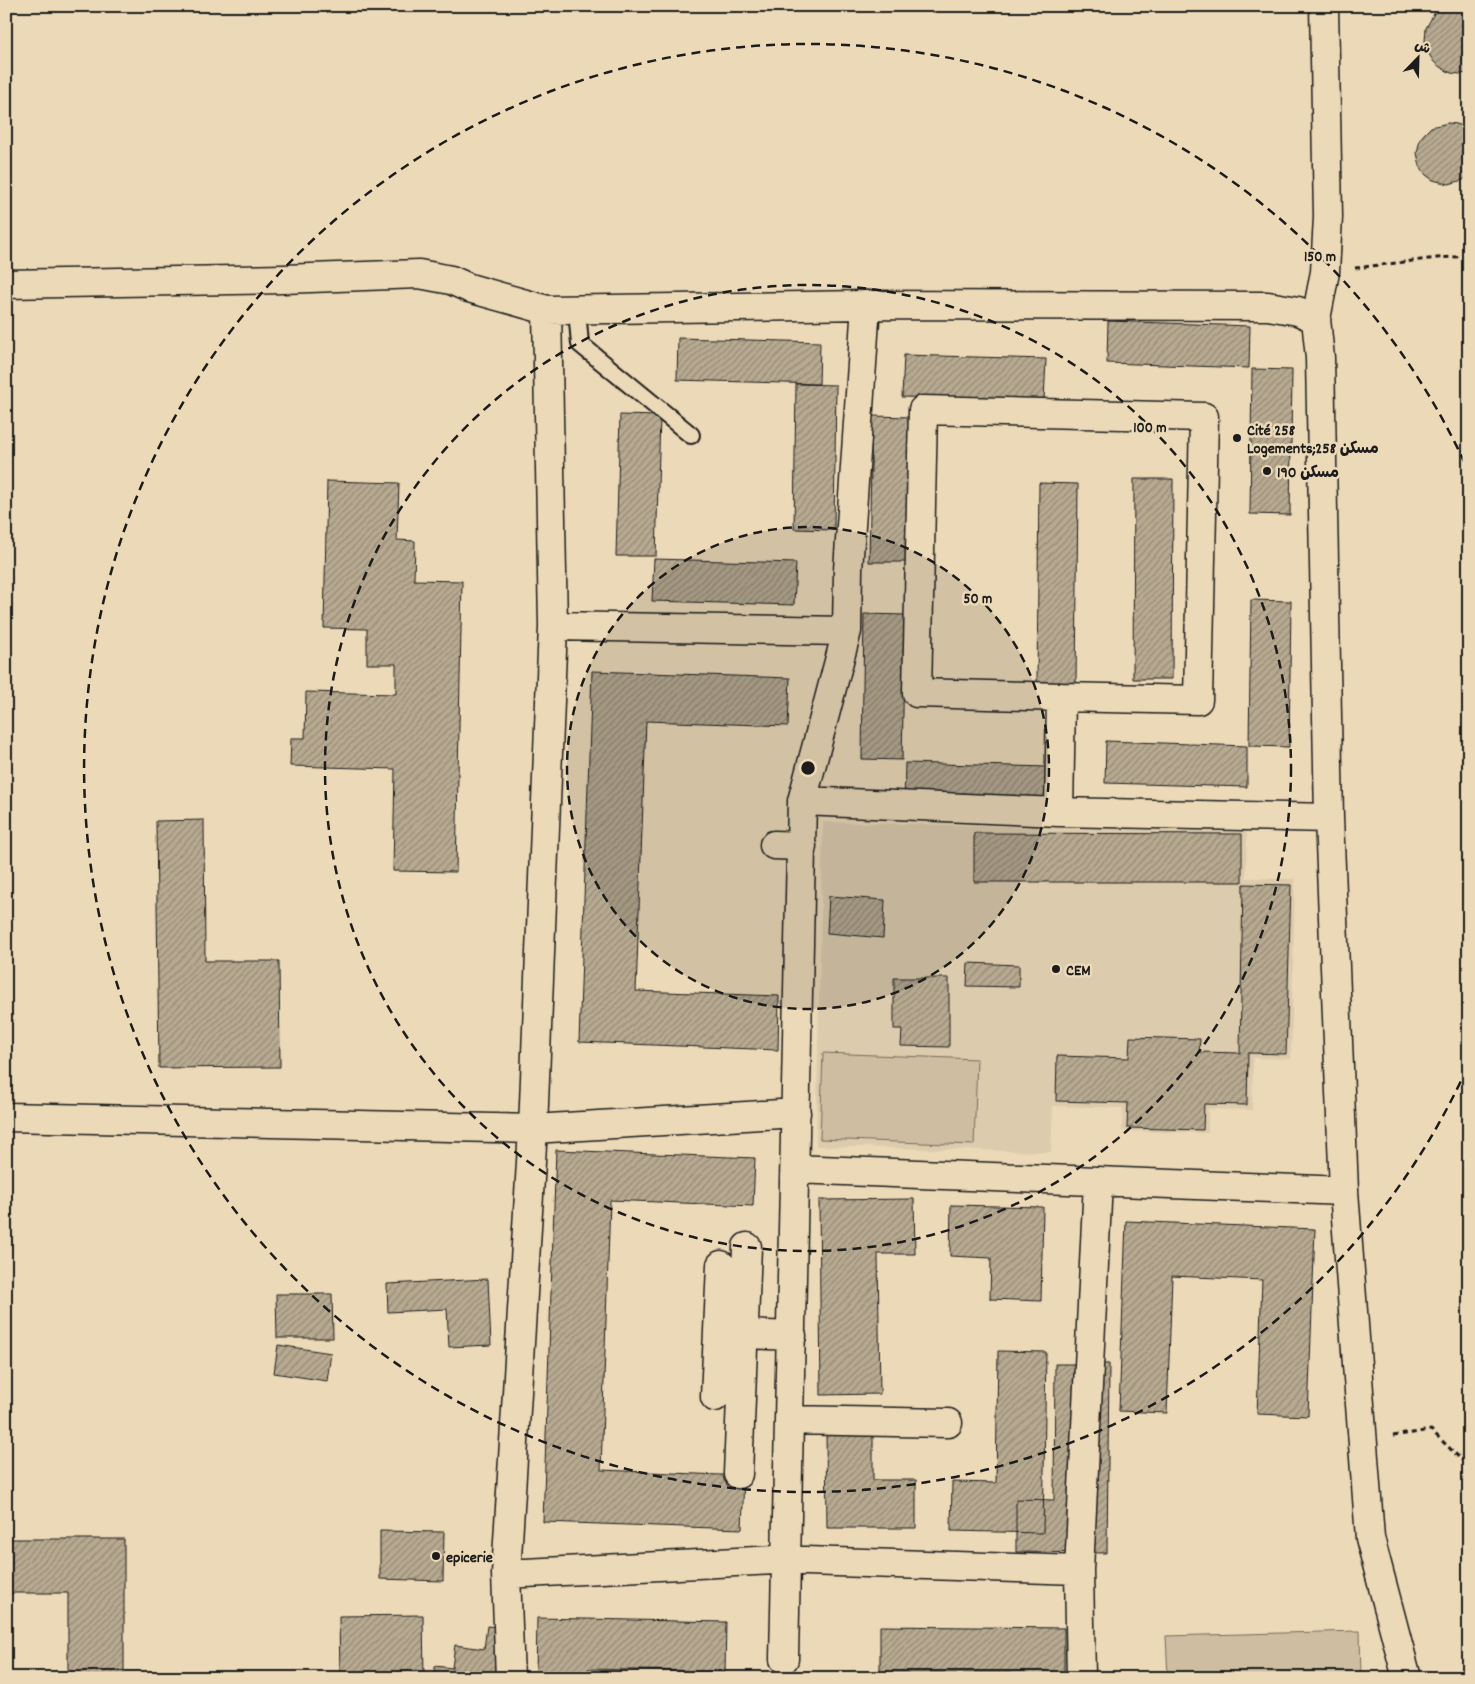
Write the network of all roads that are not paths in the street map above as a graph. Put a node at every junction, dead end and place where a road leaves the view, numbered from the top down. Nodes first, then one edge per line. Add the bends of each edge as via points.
1 (1324, 6) edge
2 (6, 284) edge
3 (866, 305) junction
4 (547, 310) junction
5 (577, 310) junction
6 (1316, 319) junction
7 (691, 435) dead end
8 (553, 626) junction
9 (847, 631) junction
10 (1062, 697) junction
11 (802, 801) junction
12 (1059, 812) junction
13 (1329, 818) junction
14 (774, 844) dead end
15 (802, 846) junction
16 (796, 1113) junction
17 (6, 1117) edge
18 (533, 1129) junction
19 (795, 1169) junction
20 (1098, 1182) junction
21 (1344, 1191) junction
22 (747, 1247) dead end
23 (721, 1265) dead end
24 (730, 1333) junction
25 (792, 1336) junction
26 (715, 1397) dead end
27 (789, 1420) junction
28 (948, 1423) dead end
29 (738, 1474) dead end
30 (786, 1560) junction
31 (1079, 1570) junction
32 (506, 1574) junction
33 (784, 1659) dead end
34 (510, 1678) edge
35 (1081, 1678) edge
36 (1407, 1678) edge

1 - 6 street via 1328,217 1325,272
2 - 4 street via 419,274 451,280
3 - 5 street
3 - 6 street via 1268,306 1298,311
3 - 9 street via 848,570
4 - 5 street
4 - 8 street
5 - 7 lane via 580,344
6 - 13 street via 1320,358
8 - 9 street
8 - 18 street
9 - 11 street
10 - 10 street via 1198,700 1204,417 923,410 917,693
10 - 12 street
11 - 12 street
11 - 15 street
12 - 13 street
13 - 21 street
14 - 15 street
15 - 16 street
16 - 18 street
16 - 19 street
17 - 18 street
18 - 32 street
19 - 20 street
19 - 25 street
20 - 21 street
20 - 31 street
21 - 36 street via 1370,1538
22 - 24 street
23 - 24 street
24 - 25 street
24 - 26 street
24 - 29 street
25 - 27 street
27 - 28 street
27 - 30 street
30 - 31 street
30 - 32 street
30 - 33 street
31 - 35 street
32 - 34 street

